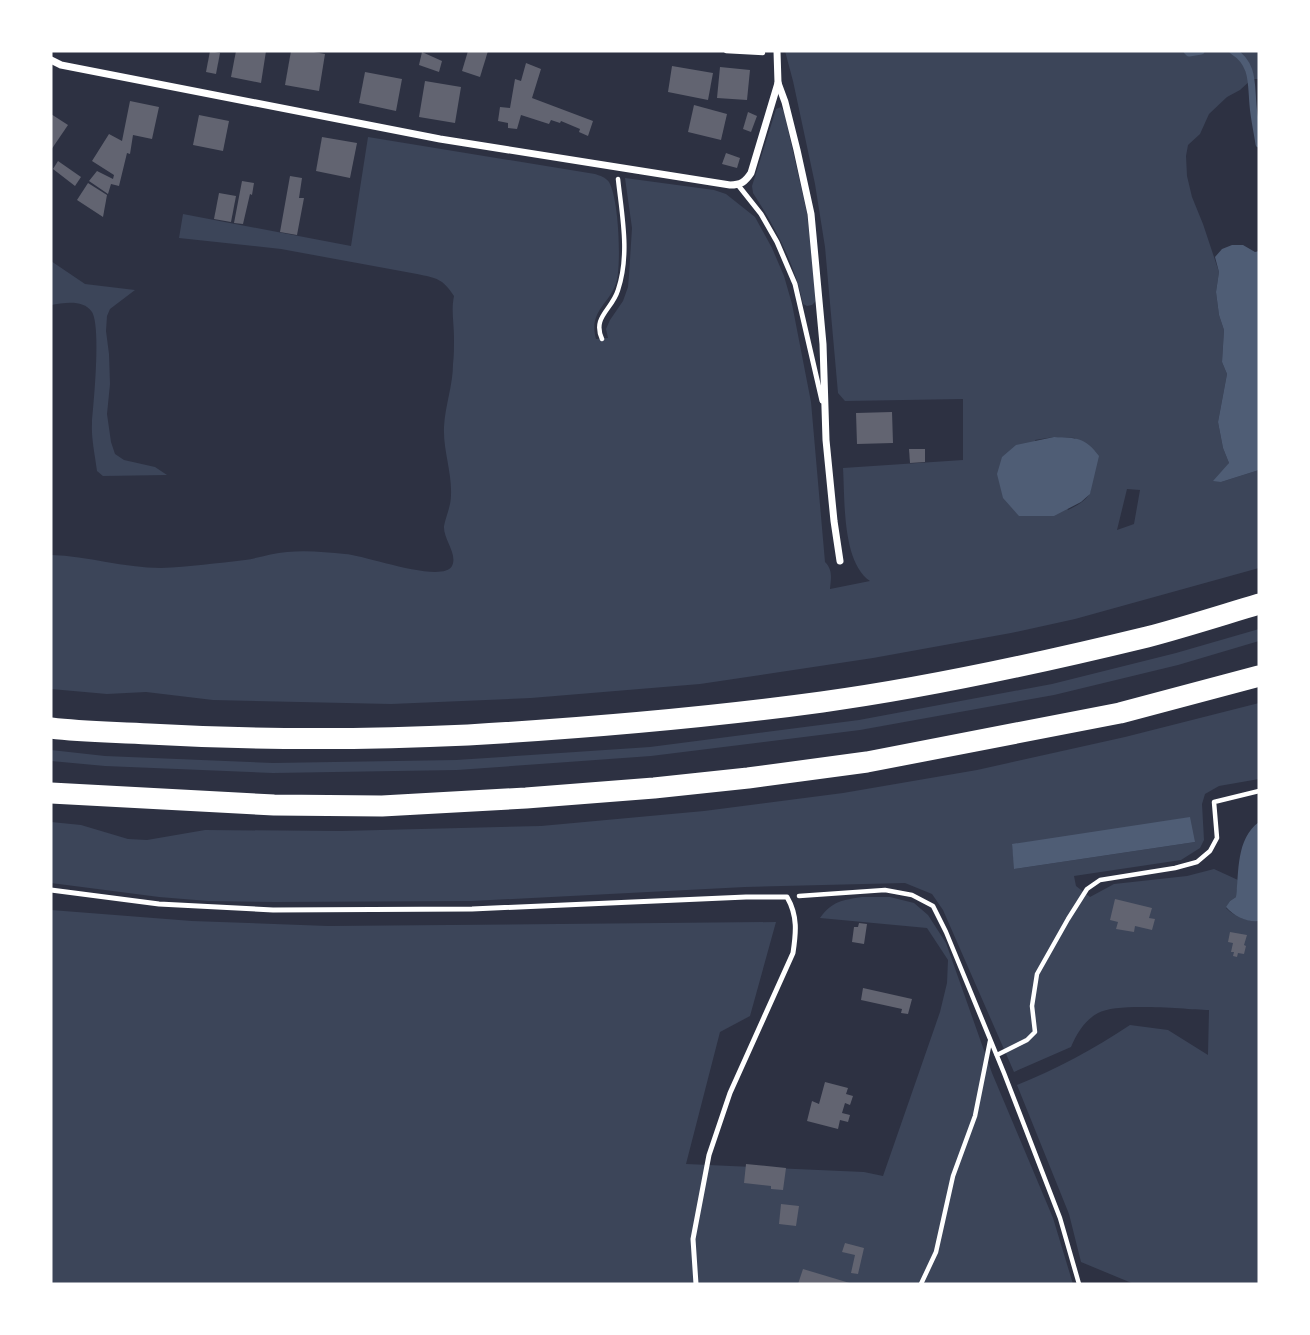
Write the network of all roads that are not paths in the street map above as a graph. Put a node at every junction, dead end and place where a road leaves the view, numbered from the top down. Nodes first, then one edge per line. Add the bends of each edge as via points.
1 (777, 52) edge
2 (51, 60) edge
3 (778, 83) junction
4 (738, 185) junction
5 (825, 415) junction
6 (840, 561) dead end
7 (1259, 604) edge
8 (1259, 676) edge
9 (51, 728) edge
10 (51, 793) edge
11 (51, 890) edge
12 (696, 1284) edge

1 - 3 street
2 - 4 street via 440,139
3 - 4 street via 751,173
3 - 5 street via 811,214
4 - 5 lane via 761,214 795,284
5 - 6 street
7 - 9 highway via 1151,636 948,681 824,702 670,720 395,738 196,736
8 - 10 highway via 1120,713 880,760 654,788 382,806
11 - 12 lane via 159,904 273,910 472,909 787,897 797,929 793,953 730,1093 709,1155 693,1239

